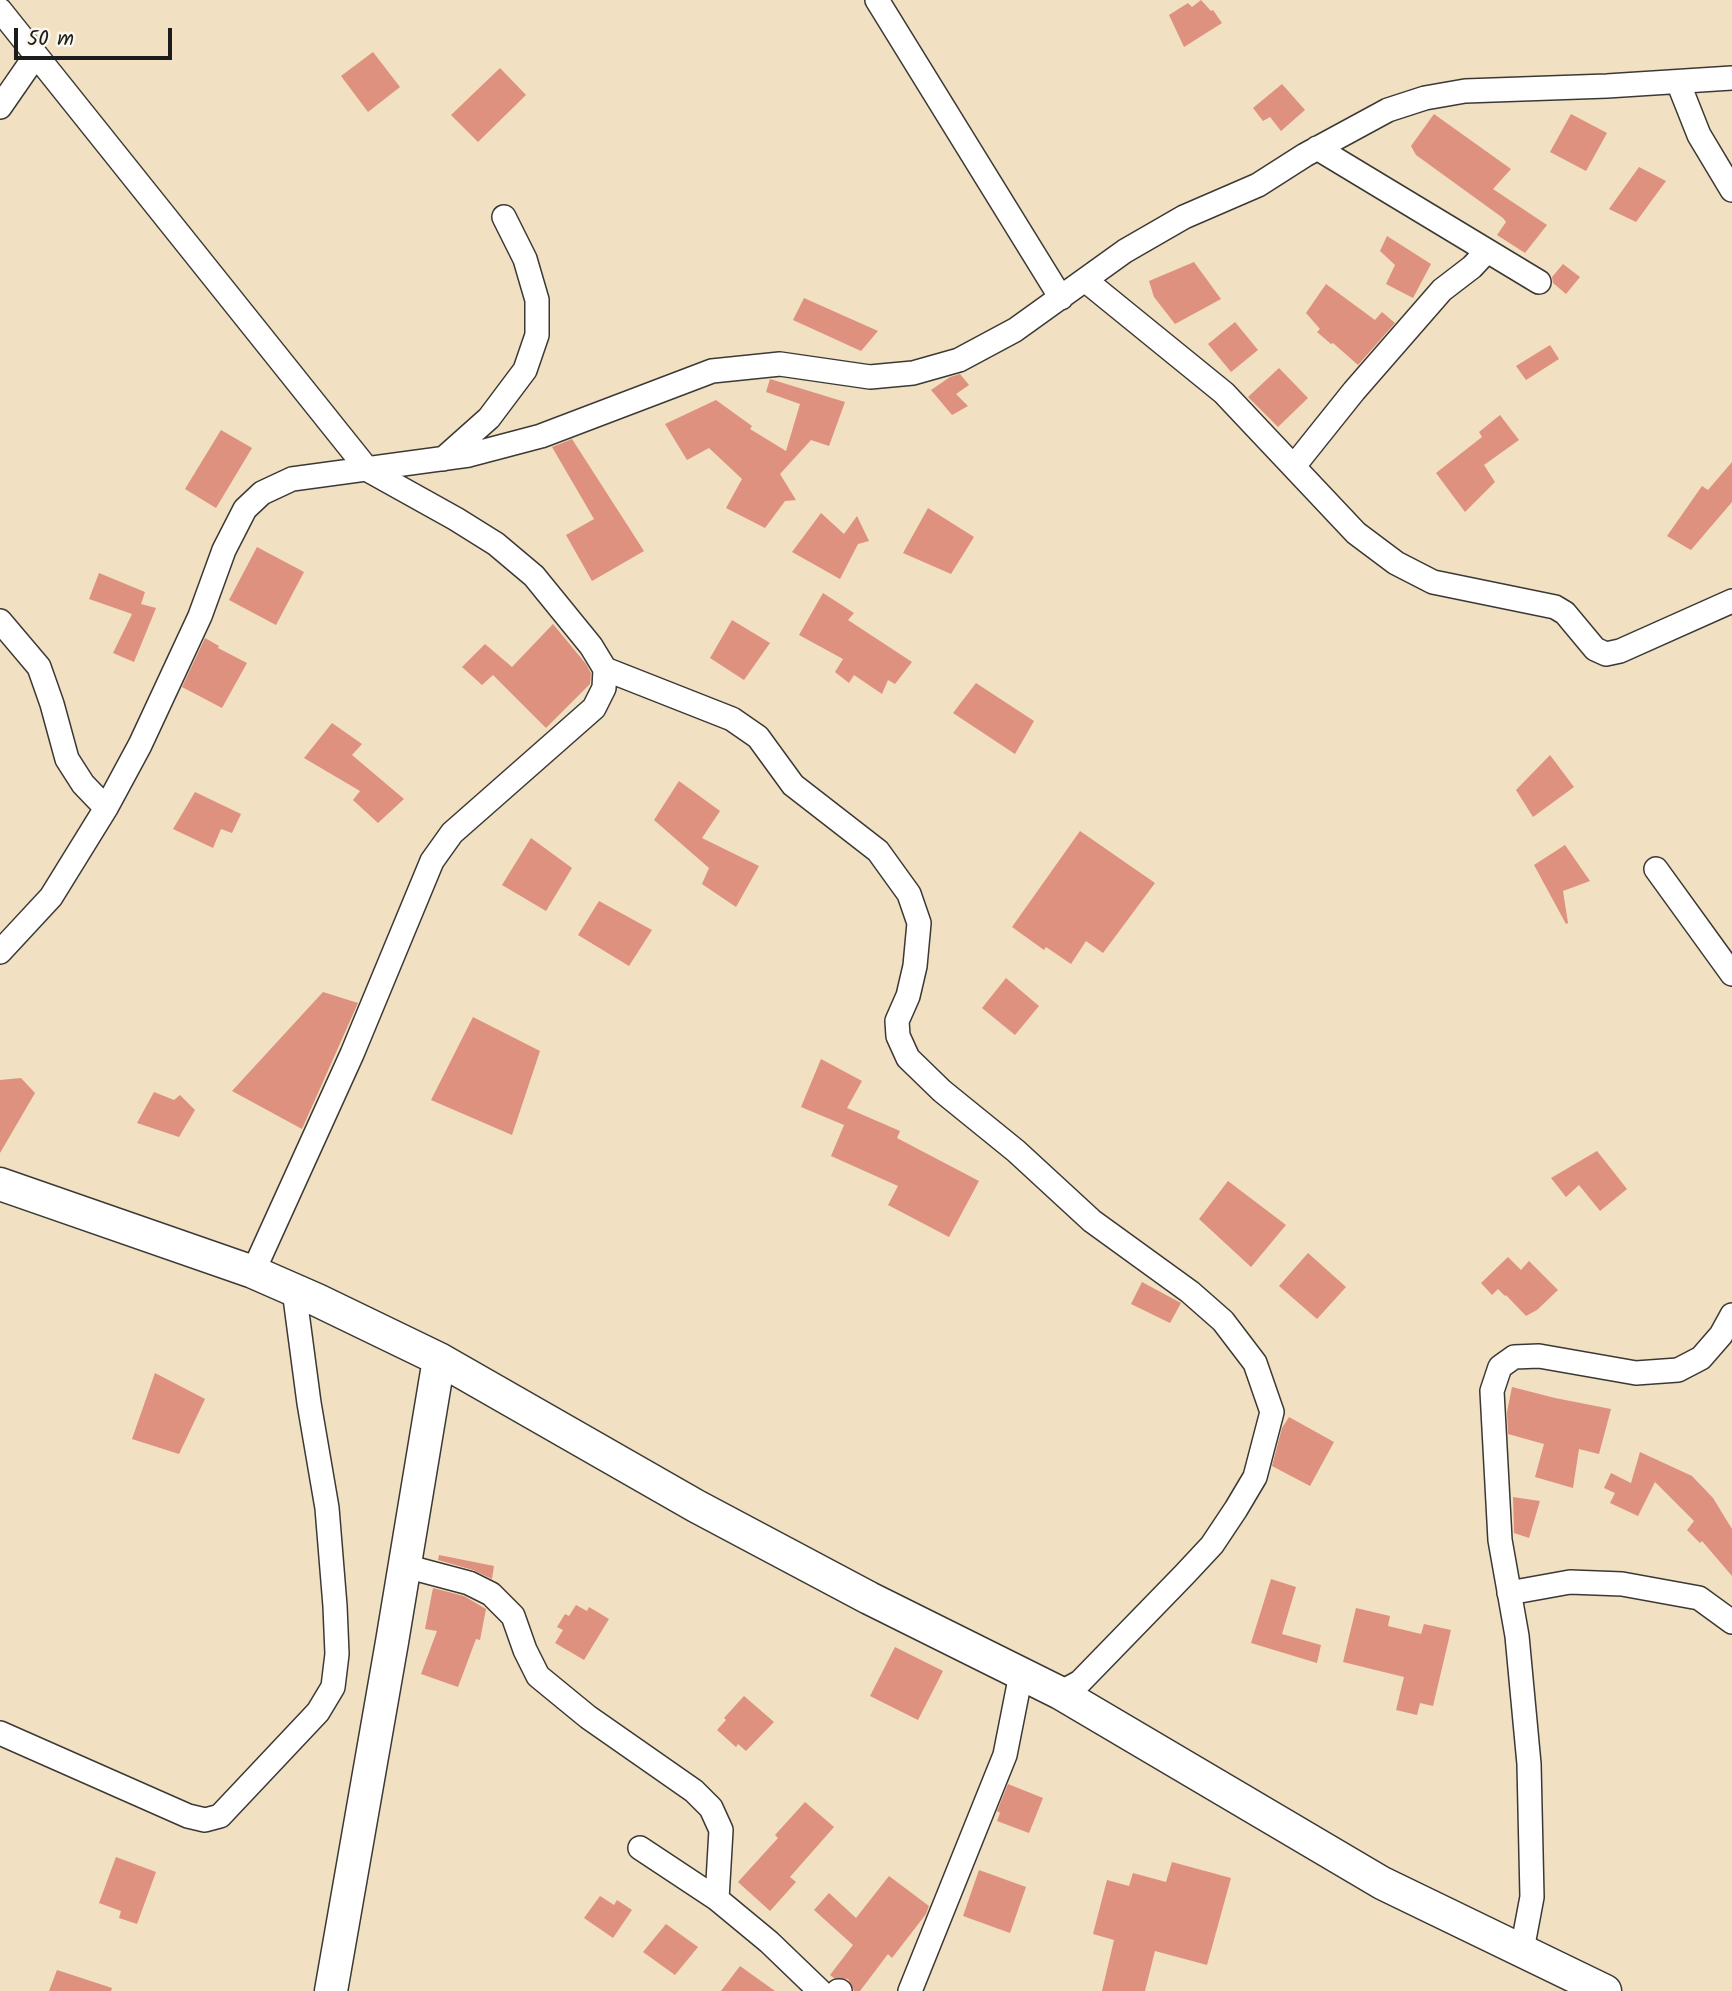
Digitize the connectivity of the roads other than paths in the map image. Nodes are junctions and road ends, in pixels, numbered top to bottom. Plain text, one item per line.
1 (877, 0) edge
2 (0, 10) edge
3 (36, 55) junction
4 (1732, 78) edge
5 (1678, 82) junction
6 (0, 107) edge
7 (1317, 148) junction
8 (1732, 190) edge
9 (504, 217) dead end
10 (1487, 251) junction
11 (1085, 280) junction
12 (1539, 282) dead end
13 (1061, 298) junction
14 (443, 459) junction
15 (1294, 466) junction
16 (368, 470) junction
17 (1732, 601) edge
18 (0, 621) edge
19 (605, 669) junction
20 (106, 808) junction
21 (1656, 869) dead end
22 (0, 952) edge
23 (1732, 974) edge
24 (0, 1184) edge
25 (253, 1272) junction
26 (295, 1290) junction
27 (1732, 1315) edge
28 (439, 1359) junction
29 (405, 1566) junction
30 (1509, 1593) junction
31 (1732, 1622) edge
32 (1021, 1674) junction
33 (1060, 1693) junction
34 (0, 1733) edge
35 (640, 1848) dead end
36 (717, 1899) junction
37 (1522, 1950) junction
38 (331, 1991) edge
39 (820, 1991) edge
40 (910, 1991) edge
41 (1605, 1991) edge

1 - 13 street
2 - 3 street
3 - 6 street
3 - 16 street
4 - 5 street
5 - 7 street
5 - 8 street
7 - 10 street
7 - 11 street
9 - 14 street
10 - 12 street
10 - 15 street
11 - 13 street
11 - 15 street
13 - 14 street
14 - 16 street
15 - 17 street
16 - 19 street
16 - 20 street
18 - 20 street
19 - 25 street
19 - 33 street
20 - 22 street
21 - 23 street
24 - 25 street
25 - 26 street
26 - 28 street
26 - 34 street
27 - 30 street
28 - 29 street
28 - 32 street
29 - 36 street
29 - 38 street
30 - 31 street
30 - 37 street
32 - 33 street
32 - 40 street
33 - 37 street
35 - 36 street
36 - 39 street
37 - 41 street

